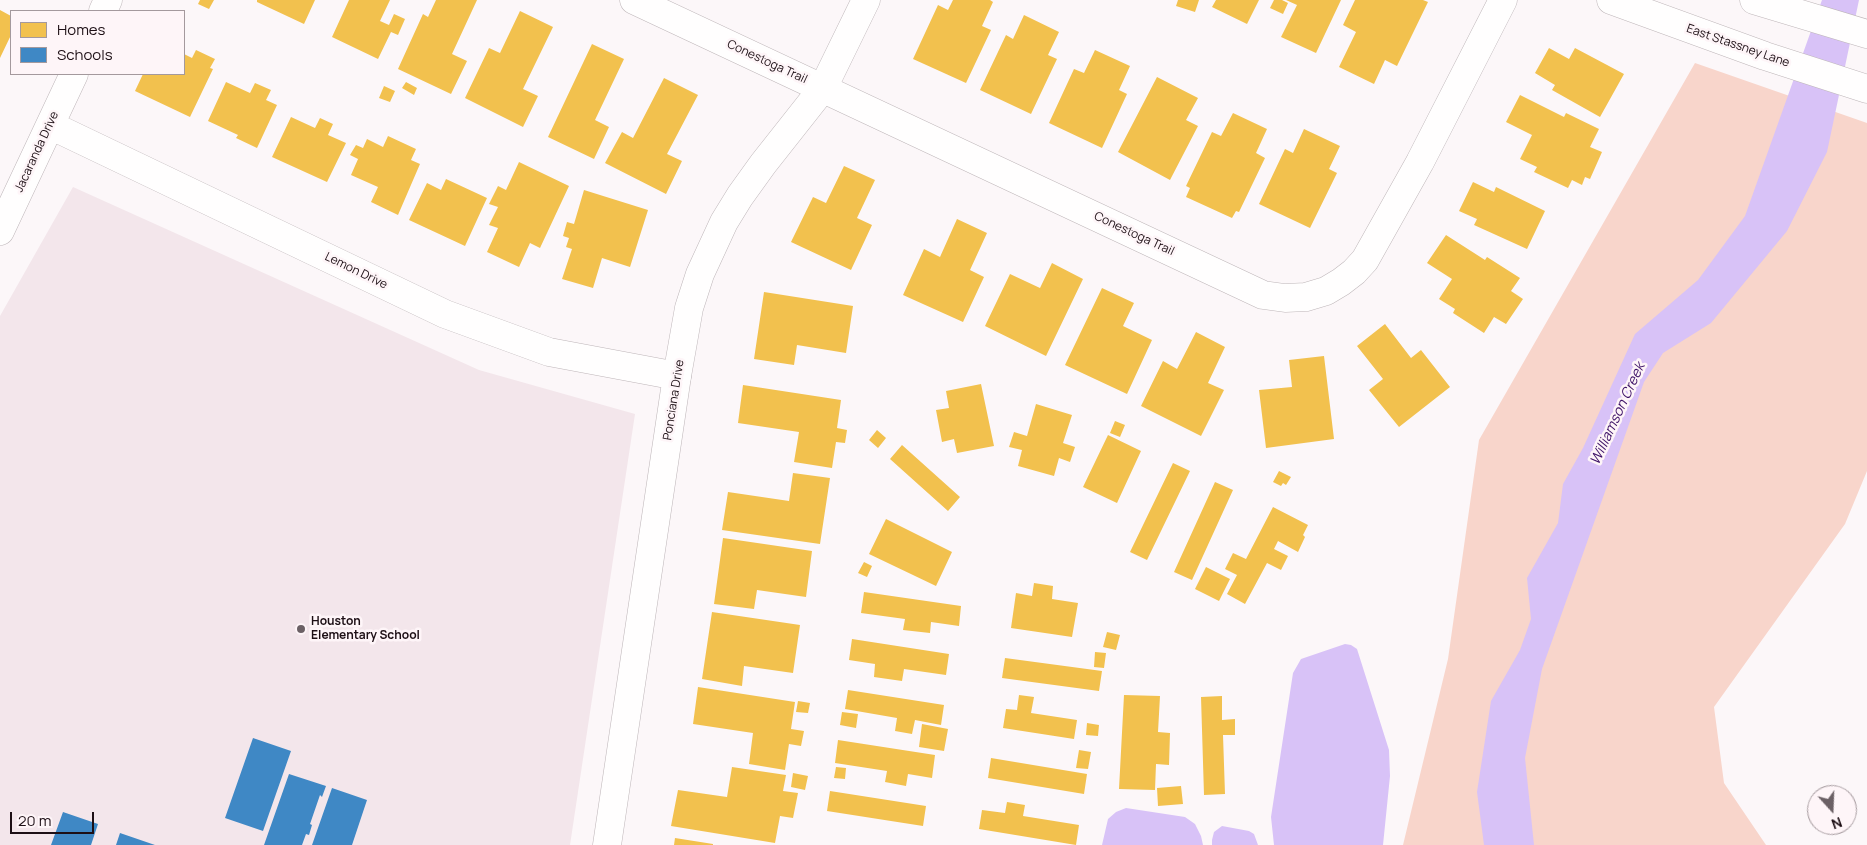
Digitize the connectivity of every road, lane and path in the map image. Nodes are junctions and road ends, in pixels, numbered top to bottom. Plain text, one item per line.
1 (634, 0) edge
2 (866, 0) edge
3 (1503, 0) edge
4 (1610, 0) edge
5 (1760, 2) edge
6 (1867, 34) edge
7 (74, 75) edge
8 (823, 88) junction
9 (1867, 89) edge
10 (50, 125) junction
11 (0, 230) edge
12 (677, 376) junction
13 (607, 845) edge

1 - 8 street, Conestoga Trail
2 - 8 street, Ponciana Drive
3 - 8 street, Conestoga Trail
4 - 9 street, East Stassney Lane
5 - 6 street
7 - 10 street, Jacaranda Drive
8 - 12 street, Ponciana Drive
10 - 11 street, Jacaranda Drive
10 - 12 street, Lemon Drive
12 - 13 street, Ponciana Drive

